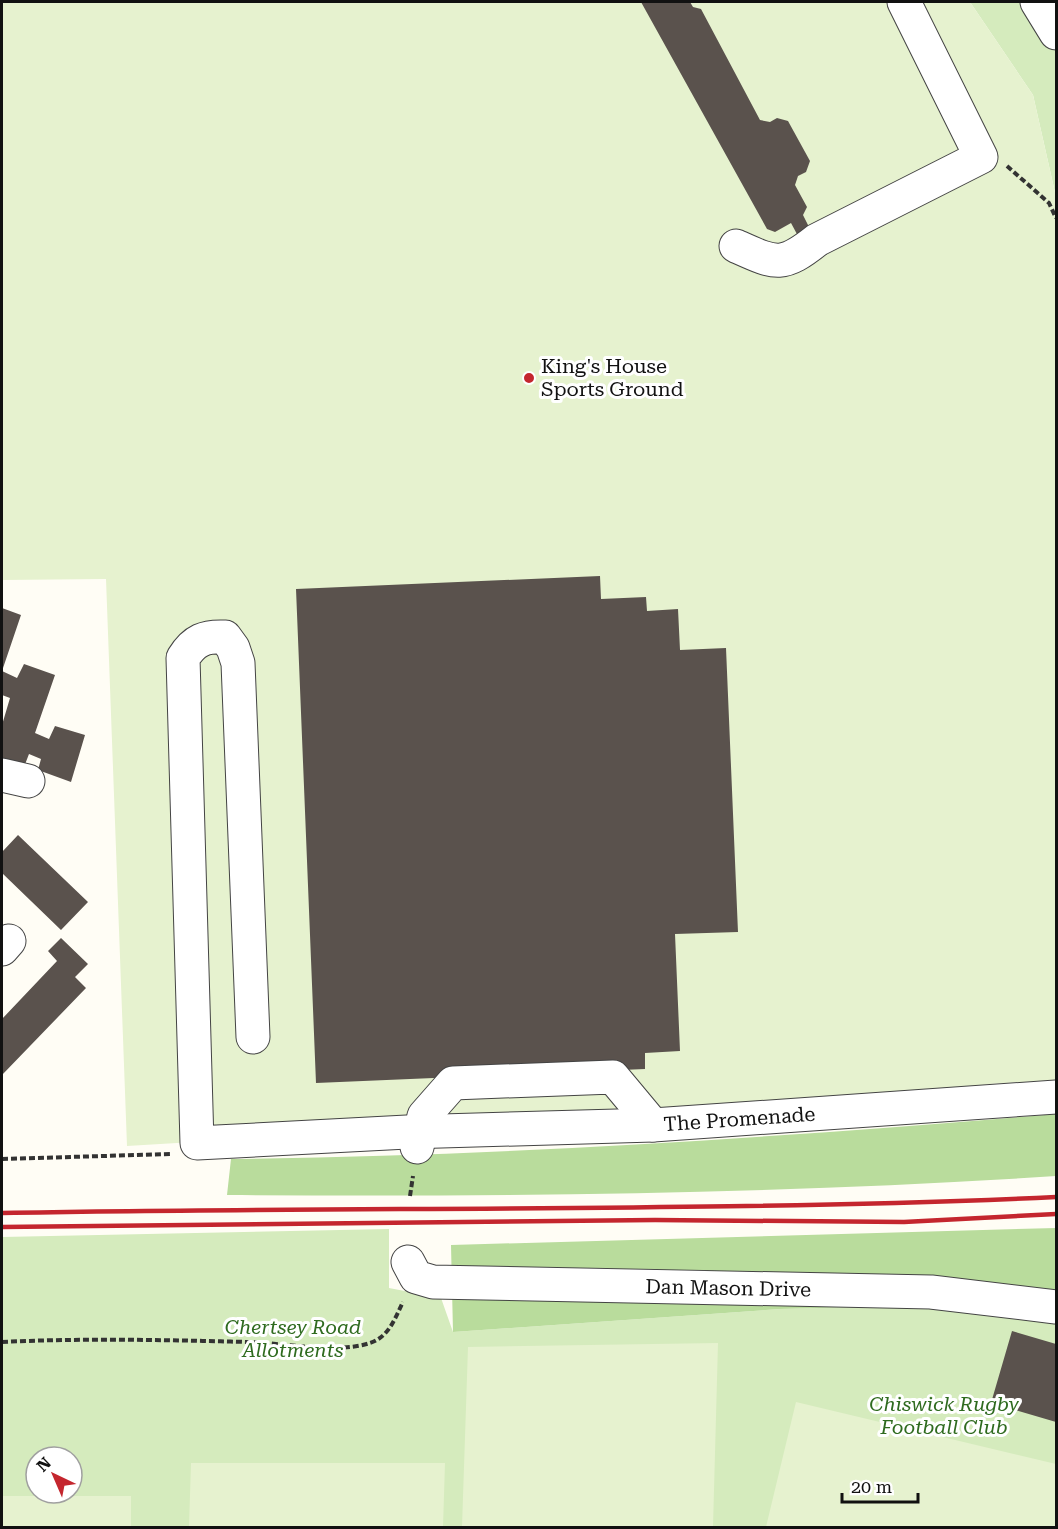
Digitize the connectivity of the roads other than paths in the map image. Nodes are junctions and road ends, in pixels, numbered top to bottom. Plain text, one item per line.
1 (904, 2) edge
2 (1037, 2) edge
3 (1056, 33) edge
4 (736, 246) dead end
5 (252, 1037) dead end
6 (1056, 1097) edge
7 (653, 1125) junction
8 (419, 1139) junction
9 (412, 1269) road end
10 (1056, 1306) edge

1 - 4 street
2 - 3 street
5 - 8 street, The Promenade
6 - 7 street, The Promenade
7 - 8 street, The Promenade
7 - 8 street
9 - 10 street, Dan Mason Drive

